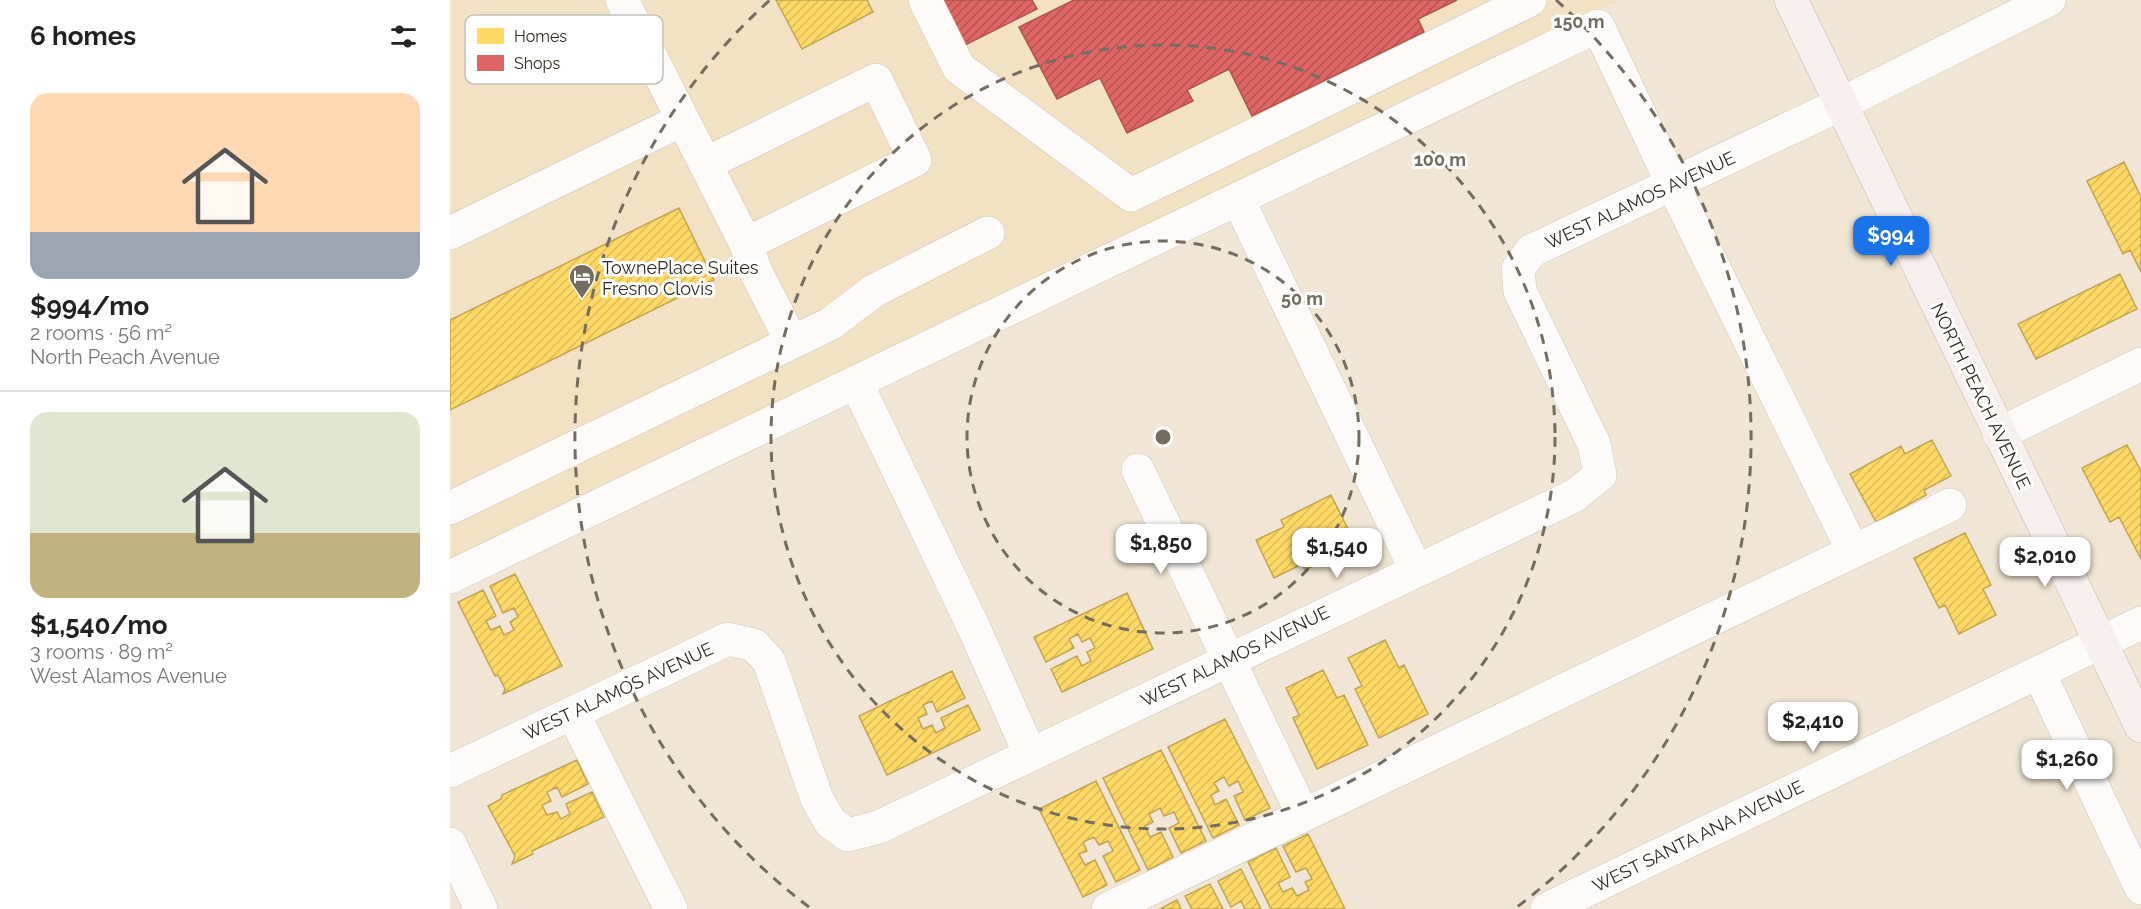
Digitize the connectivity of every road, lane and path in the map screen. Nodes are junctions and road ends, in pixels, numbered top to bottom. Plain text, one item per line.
1 (622, 0) edge
2 (925, 0) edge
3 (1530, 0) edge
4 (1791, 0) edge
5 (2049, 0) edge
6 (630, 15) edge
7 (663, 82) edge
8 (1840, 104) junction
9 (682, 120) junction
10 (705, 164) junction
11 (1672, 185) junction
12 (1238, 199) junction
13 (450, 233) edge
14 (988, 233) dead end
15 (746, 244) junction
16 (792, 342) junction
17 (2141, 364) edge
18 (856, 382) junction
19 (2000, 434) junction
20 (1138, 470) dead end
21 (1950, 505) dead end
22 (450, 508) edge
23 (1853, 551) junction
24 (1416, 570) junction
25 (450, 577) edge
26 (2141, 623) edge
27 (2100, 643) junction
28 (1229, 658) junction
29 (2039, 673) junction
30 (573, 713) junction
31 (2141, 726) edge
32 (1030, 754) junction
33 (450, 771) edge
34 (1303, 815) junction
35 (450, 844) edge
36 (2141, 888) edge
37 (481, 909) edge
38 (670, 909) edge
39 (1108, 909) edge
40 (1547, 909) edge

1 - 6 street
2 - 3 street
4 - 8 main road, NORTH PEACH AVENUE
5 - 8 street, WEST ALAMOS AVENUE
7 - 9 street
8 - 11 street, WEST ALAMOS AVENUE
8 - 19 main road, NORTH PEACH AVENUE
9 - 10 street
9 - 13 street
10 - 15 street
10 - 15 street
11 - 12 street
11 - 23 street
11 - 24 street, WEST ALAMOS AVENUE
12 - 18 street
12 - 24 street
14 - 16 street
15 - 16 street
16 - 22 street
17 - 19 street
18 - 25 street
18 - 32 street
19 - 27 main road, NORTH PEACH AVENUE
20 - 28 street
21 - 23 street
23 - 34 street
24 - 28 street, WEST ALAMOS AVENUE
26 - 27 street, WEST SANTA ANA AVENUE
27 - 29 street, WEST SANTA ANA AVENUE
27 - 31 main road, NORTH PEACH AVENUE
28 - 32 street, WEST ALAMOS AVENUE
28 - 34 street
29 - 36 street
29 - 40 street, WEST SANTA ANA AVENUE
30 - 32 street, WEST ALAMOS AVENUE
30 - 33 street, WEST ALAMOS AVENUE
30 - 38 street
34 - 39 street
35 - 37 street

